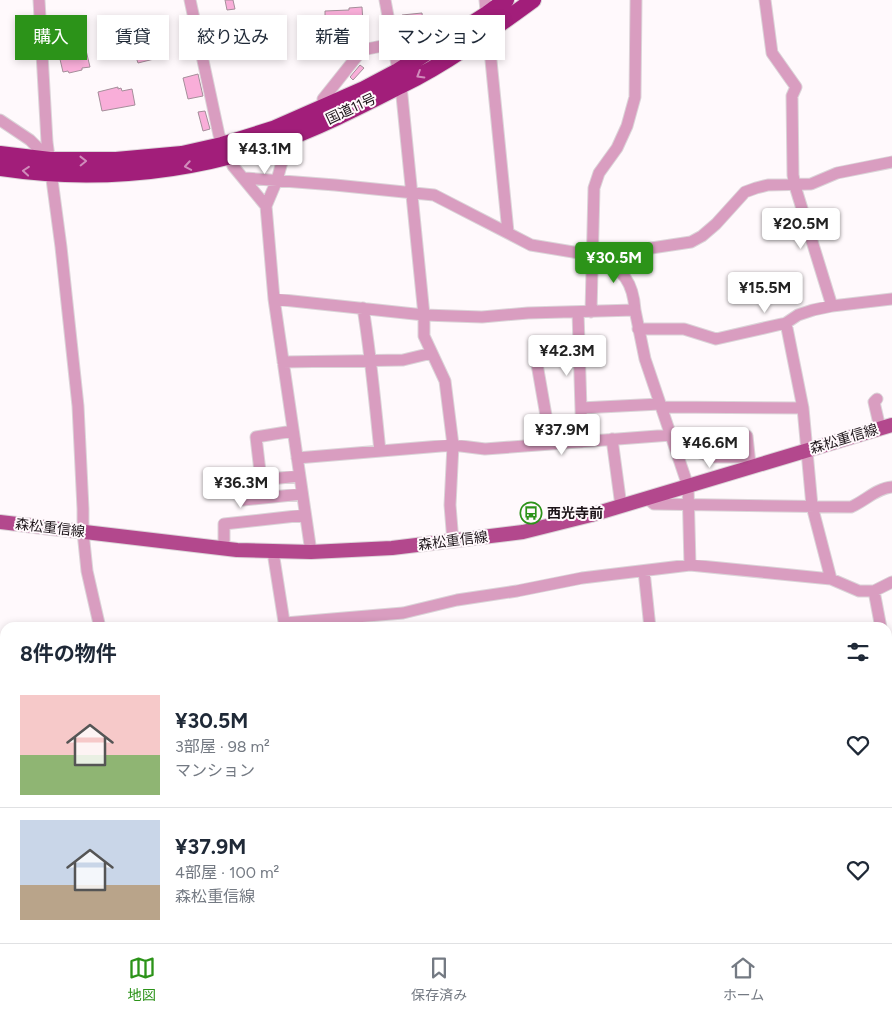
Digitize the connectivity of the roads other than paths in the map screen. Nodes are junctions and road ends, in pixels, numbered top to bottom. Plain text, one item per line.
1 (39, 0) edge
2 (190, 0) edge
3 (385, 0) edge
4 (506, 0) edge
5 (533, 0) edge
6 (636, 0) edge
7 (765, 0) edge
8 (486, 7) edge
9 (387, 15) edge
10 (505, 20) edge
11 (379, 47) edge
12 (396, 60) edge
13 (435, 60) edge
14 (492, 60) edge
15 (400, 79) junction
16 (326, 106) junction
17 (0, 120) edge
18 (225, 151) junction
19 (285, 151) dead end
20 (0, 154) edge
21 (892, 162) edge
22 (50, 166) junction
23 (0, 168) edge
24 (245, 178) junction
25 (277, 180) junction
26 (795, 186) junction
27 (412, 193) junction
28 (266, 206) junction
29 (508, 232) junction
30 (595, 256) junction
31 (274, 299) junction
32 (892, 300) edge
33 (832, 306) junction
34 (363, 308) junction
35 (635, 310) junction
36 (578, 312) junction
37 (591, 312) junction
38 (424, 315) junction
39 (786, 323) junction
40 (638, 328) junction
41 (432, 353) junction
42 (372, 361) junction
43 (283, 362) junction
44 (537, 364) dead end
45 (877, 399) dead end
46 (661, 405) junction
47 (581, 408) junction
48 (802, 408) junction
49 (886, 426) edge
50 (293, 431) junction
51 (671, 435) junction
52 (746, 436) dead end
53 (612, 440) junction
54 (582, 442) junction
55 (551, 444) junction
56 (453, 445) junction
57 (674, 446) junction
58 (380, 451) junction
59 (806, 451) junction
60 (297, 458) junction
61 (750, 462) junction
62 (299, 476) junction
63 (688, 486) junction
64 (892, 487) edge
65 (302, 494) junction
66 (647, 498) junction
67 (243, 500) dead end
68 (688, 504) junction
69 (621, 506) junction
70 (812, 506) junction
71 (305, 515) junction
72 (0, 522) edge
73 (83, 532) junction
74 (453, 542) junction
75 (224, 549) junction
76 (273, 552) junction
77 (311, 552) junction
78 (690, 565) junction
79 (644, 571) junction
80 (831, 579) junction
81 (892, 582) edge
82 (874, 591) junction
83 (99, 622) edge
84 (284, 622) edge
85 (321, 622) edge
86 (649, 622) edge
87 (880, 622) edge

1 - 22 street
2 - 18 street
3 - 9 street
4 - 8 highway, 国道11号
5 - 10 highway, 国道11号
6 - 30 street
7 - 26 street
8 - 15 highway, 国道11号
11 - 16 street
12 - 15 street
13 -> 15 highway, 国道11号
14 - 29 street
15 - 16 highway, 国道11号
15 - 18 highway, 国道11号
15 - 27 street
16 - 18 highway, 国道11号
17 - 22 street
18 - 22 highway, 国道11号
18 - 24 street
19 - 25 street
20 - 22 highway, 国道11号
21 - 26 street
22 -> 23 highway, 国道11号
22 - 73 street
24 - 25 street
24 - 28 street
25 - 27 street
25 - 28 street
26 - 30 street
26 - 33 street
27 - 29 street
27 - 38 street
28 - 31 street
29 - 30 street
30 - 35 street
30 - 37 street
31 - 34 street
31 - 43 street
32 - 33 street
33 - 39 street
34 - 38 street
34 - 42 street
35 - 37 street
35 - 40 street
36 - 37 street
36 - 38 street
36 - 47 street
38 - 41 street
39 - 40 street
39 - 48 street
40 - 46 street
41 - 42 street
41 - 56 street
42 - 43 street
42 - 58 street
43 - 50 street
44 - 55 street
45 - 49 street
46 - 47 street
46 - 48 street
46 - 51 street
47 - 54 street
48 - 59 street
49 - 59 main road, 森松重信線
50 - 60 street
50 - 62 street
51 - 53 street
51 - 57 street
52 - 61 street
53 - 54 street
53 - 69 street
54 - 55 street
55 - 56 street
56 - 58 street
56 - 74 street
57 - 61 street
57 - 63 street
58 - 60 street
59 - 61 main road, 森松重信線
59 - 70 street
60 - 62 street
61 - 63 main road, 森松重信線
62 - 65 street
63 - 66 main road, 森松重信線
63 - 68 street
64 - 70 street
65 - 67 street
65 - 71 street
66 - 68 street
66 - 69 main road, 森松重信線
68 - 70 street
68 - 78 street
69 - 74 main road, 森松重信線
70 - 80 street
71 - 75 street
71 - 77 street
72 - 73 main road, 森松重信線
73 - 75 main road, 森松重信線
73 - 83 street
74 - 77 main road, 森松重信線
75 - 76 main road, 森松重信線
76 - 77 main road, 森松重信線
76 - 84 street
78 - 79 street
78 - 80 street
79 - 85 street
79 - 86 street
80 - 82 street
81 - 82 street
82 - 87 street

